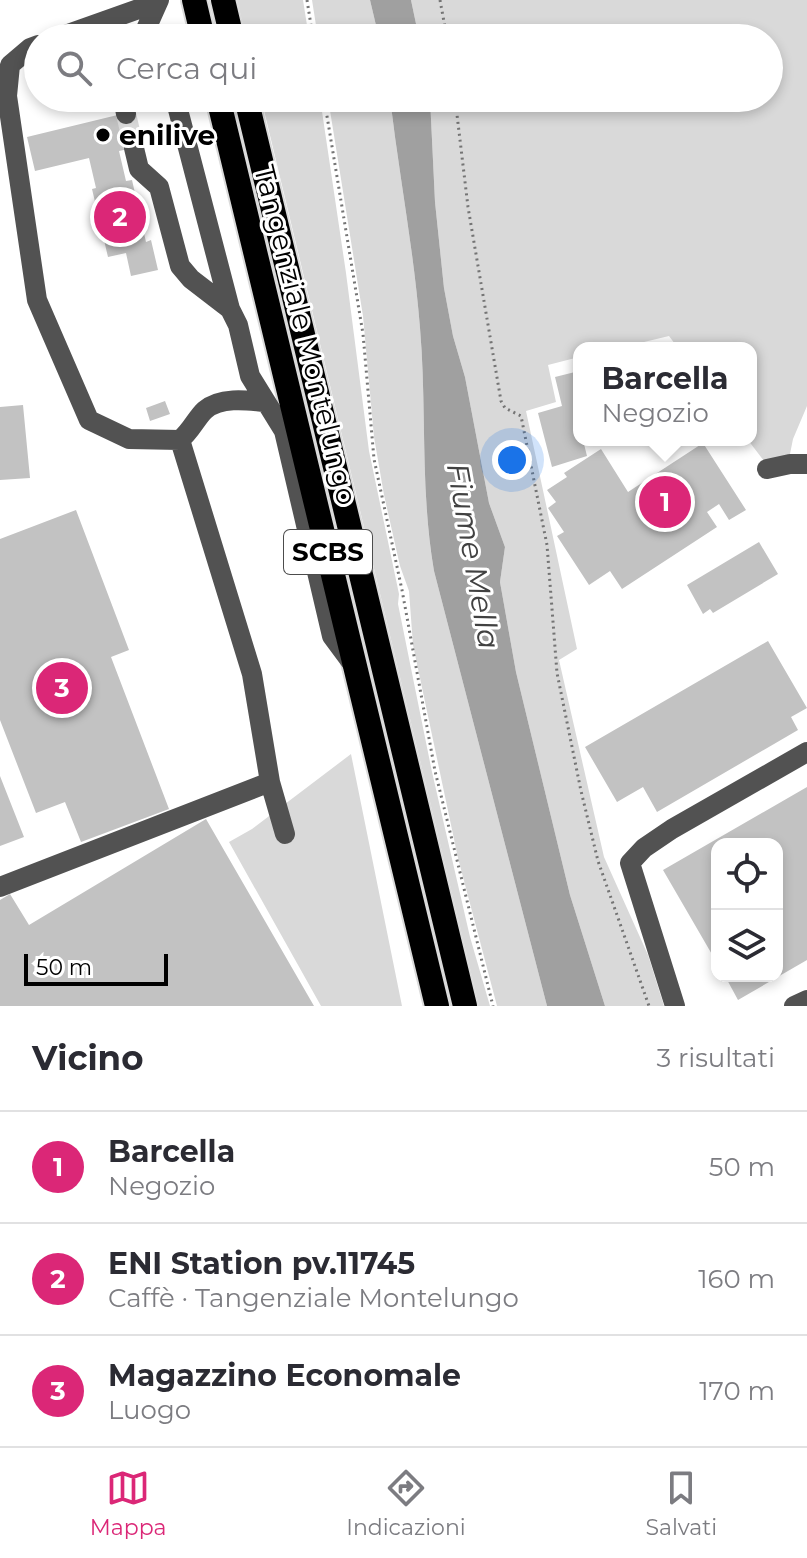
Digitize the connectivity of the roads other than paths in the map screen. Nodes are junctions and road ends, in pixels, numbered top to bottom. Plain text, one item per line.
1 (194, 0) edge
2 (223, 0) edge
3 (159, 1) edge
4 (96, 24) edge
5 (149, 24) edge
6 (200, 24) edge
7 (229, 24) edge
8 (24, 53) edge
9 (179, 112) edge
10 (221, 112) edge
11 (249, 112) edge
12 (134, 148) tunnel mouth
13 (230, 309) junction
14 (264, 402) junction
15 (180, 440) junction
16 (807, 464) edge
17 (767, 469) dead end
18 (356, 668) junction
19 (807, 752) edge
20 (270, 782) junction
21 (285, 834) dead end
22 (0, 887) edge
23 (807, 1000) edge
24 (437, 1006) edge
25 (465, 1006) edge
26 (675, 1006) edge
27 (794, 1006) edge

1 - 6 highway
2 - 7 highway
3 - 4 lane
3 - 5 lane
8 - 15 lane
9 - 13 lane
10 - 18 highway, Tangenziale Montelungo / SCBS
11 - 25 highway, Tangenziale Montelungo / SCBS
12 - 13 lane
13 - 14 lane
14 - 15 lane
14 - 18 lane
15 - 20 lane
16 - 17 lane
18 - 24 highway, Tangenziale Montelungo / SCBS
19 - 26 lane
20 - 21 lane
20 - 22 lane
23 - 27 lane

